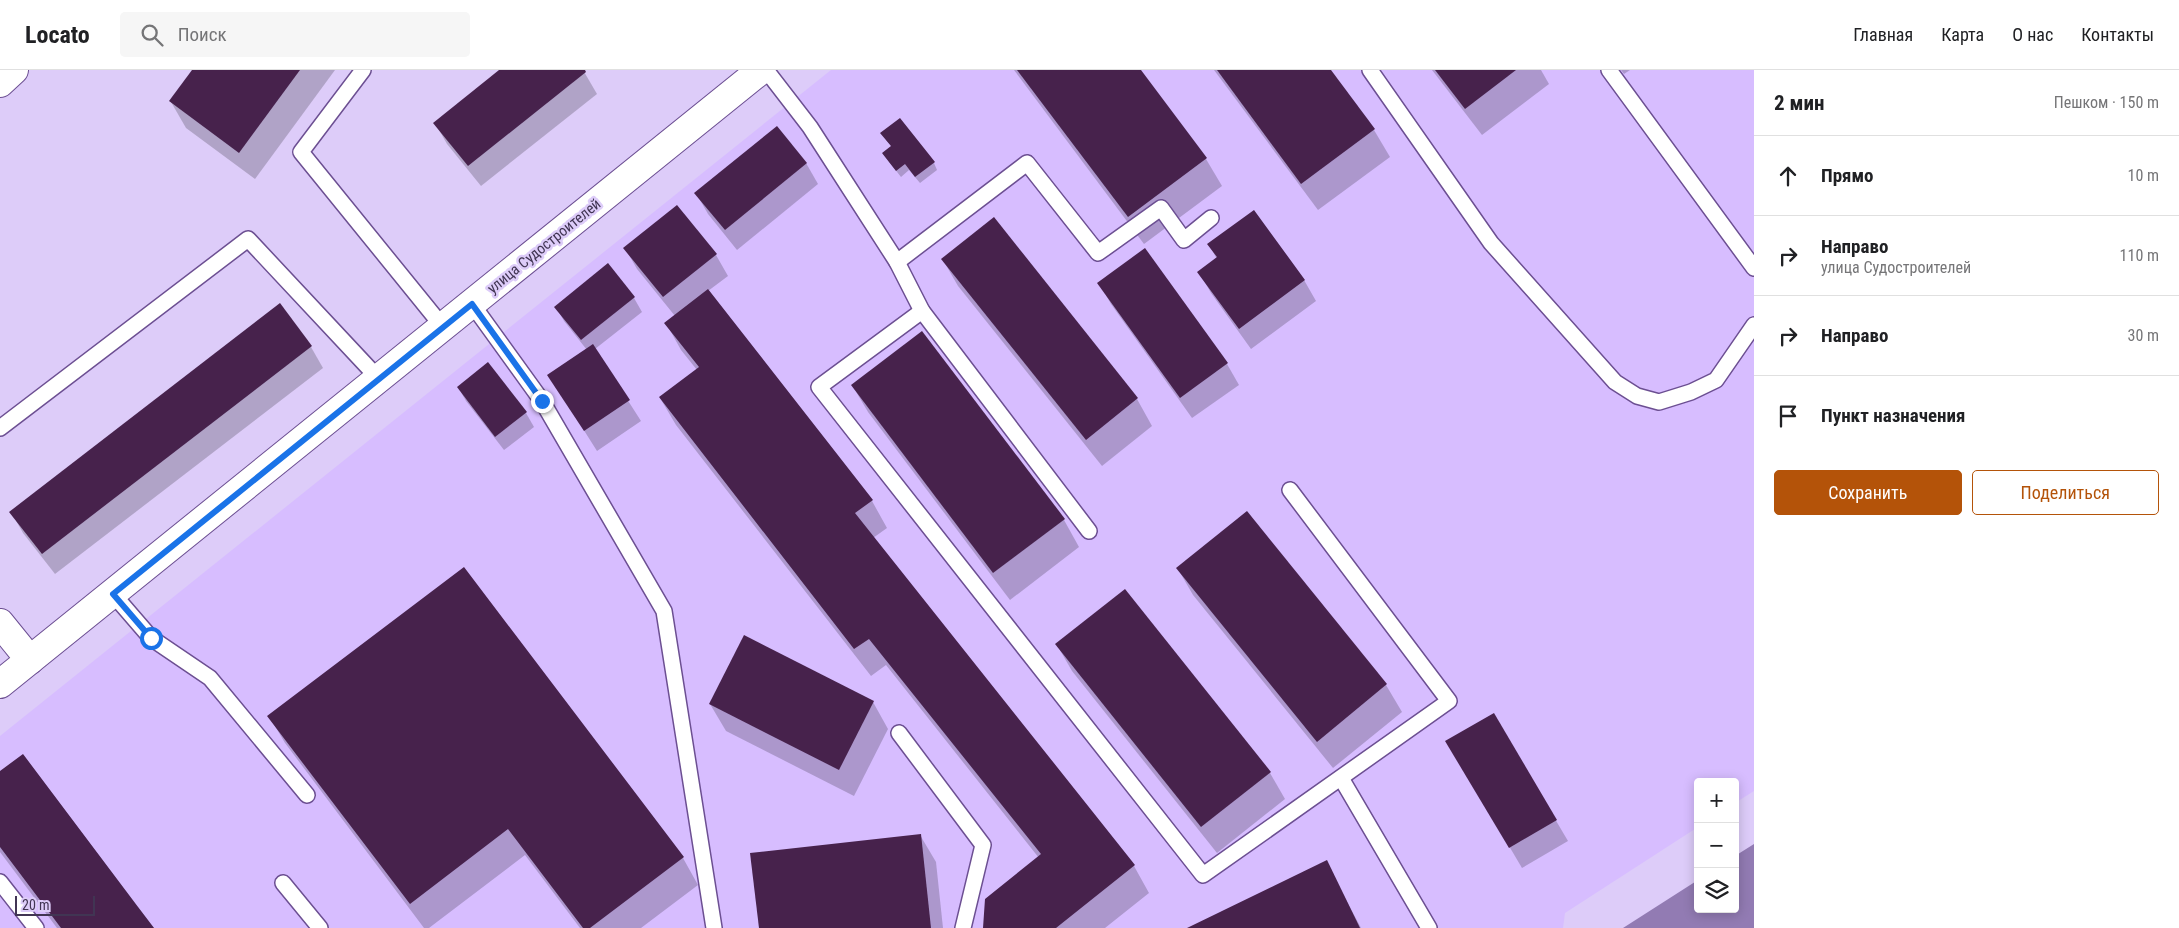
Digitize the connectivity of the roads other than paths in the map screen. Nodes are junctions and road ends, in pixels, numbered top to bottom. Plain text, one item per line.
1 (14, 70) edge
2 (363, 70) edge
3 (761, 70) edge
4 (766, 70) edge
5 (1370, 70) edge
6 (1609, 70) edge
7 (0, 83) edge
8 (1211, 218) dead end
9 (897, 262) junction
10 (1754, 268) edge
11 (472, 304) junction
12 (922, 311) junction
13 (1754, 325) edge
14 (443, 327) junction
15 (379, 379) junction
16 (0, 428) edge
17 (1290, 490) dead end
18 (1089, 531) dead end
19 (113, 594) junction
20 (0, 622) edge
21 (30, 660) junction
22 (0, 684) edge
23 (899, 733) dead end
24 (1340, 778) junction
25 (308, 795) dead end
26 (0, 882) edge
27 (283, 883) dead end
28 (36, 928) edge
29 (320, 928) edge
30 (714, 928) edge
31 (963, 928) edge
32 (1429, 928) edge

1 - 7 street
2 - 14 lane
3 - 11 street, улица Судостроителей
4 - 9 lane
5 - 13 lane
6 - 10 lane
8 - 9 lane
9 - 12 lane
11 - 14 street, улица Судостроителей
11 - 30 lane
12 - 18 lane
12 - 24 lane
14 - 15 street, улица Судостроителей
15 - 16 lane
15 - 19 street, улица Судостроителей
17 - 24 lane
19 - 21 street, улица Судостроителей
19 - 25 lane
20 - 21 street
21 - 22 street, улица Судостроителей
23 - 31 lane
24 - 32 lane
26 - 28 lane
27 - 29 lane

